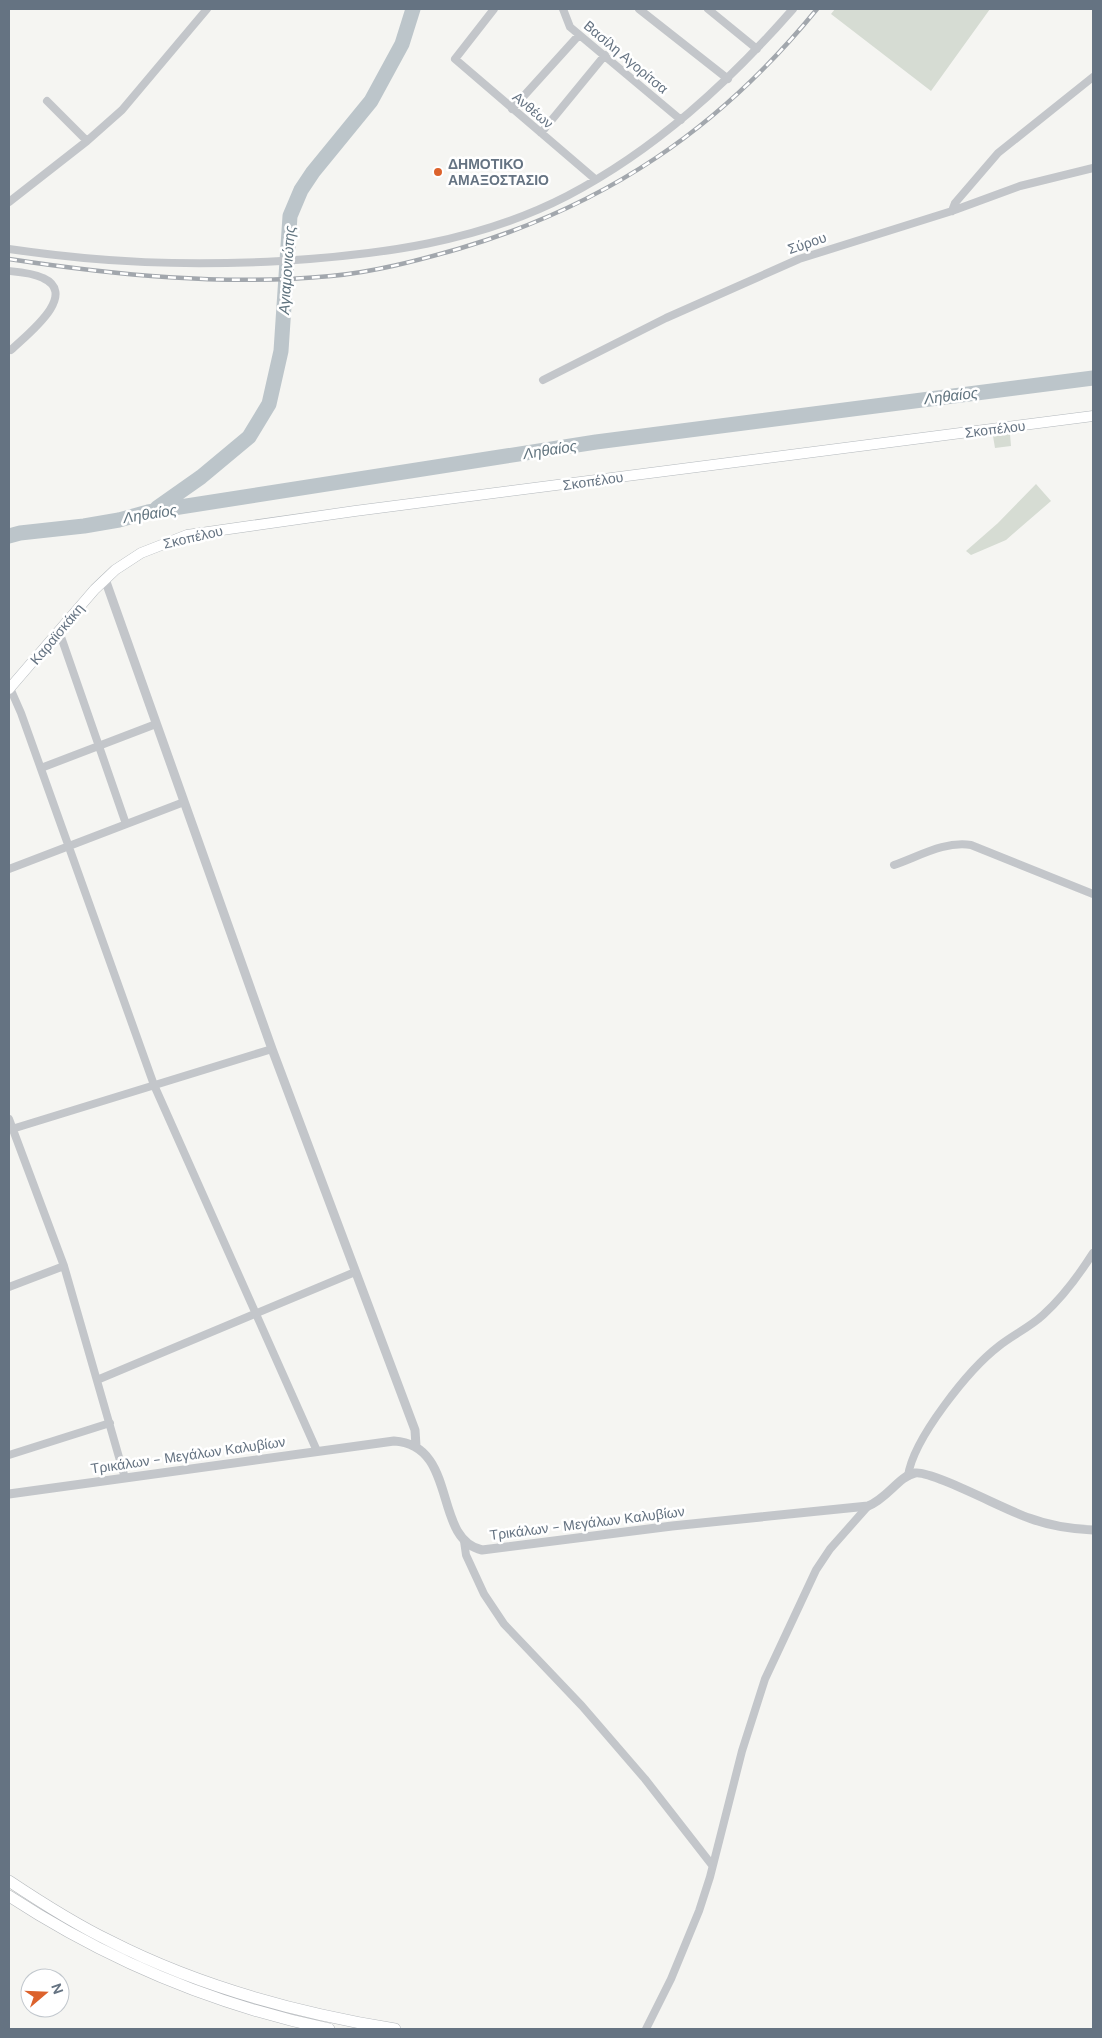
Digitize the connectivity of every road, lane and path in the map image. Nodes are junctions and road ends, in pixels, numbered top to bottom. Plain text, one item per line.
1 (207, 9) edge
2 (494, 9) edge
3 (563, 9) edge
4 (639, 9) edge
5 (708, 9) edge
6 (780, 9) edge
7 (790, 12) edge
8 (579, 35) junction
9 (758, 49) junction
10 (605, 55) junction
11 (1093, 77) edge
12 (728, 79) junction
13 (47, 101) dead end
14 (512, 109) junction
15 (681, 120) junction
16 (541, 134) junction
17 (87, 141) junction
18 (1093, 168) edge
19 (595, 179) junction
20 (9, 202) edge
21 (952, 211) junction
22 (9, 248) edge
23 (9, 271) edge
24 (12, 350) dead end
25 (543, 380) dead end
26 (1093, 416) edge
27 (105, 578) junction
28 (59, 631) junction
29 (9, 689) edge
30 (156, 724) junction
31 (100, 746) junction
32 (40, 768) junction
33 (184, 802) junction
34 (126, 824) junction
35 (68, 846) junction
36 (894, 865) dead end
37 (9, 868) edge
38 (1093, 894) edge
39 (272, 1049) junction
40 (154, 1085) junction
41 (10, 1124) edge
42 (1093, 1252) edge
43 (64, 1266) junction
44 (355, 1272) junction
45 (9, 1287) edge
46 (256, 1314) junction
47 (97, 1380) junction
48 (110, 1423) junction
49 (416, 1446) junction
50 (317, 1451) junction
51 (9, 1455) edge
52 (908, 1476) junction
53 (125, 1478) junction
54 (9, 1494) edge
55 (868, 1506) junction
56 (1093, 1530) edge
57 (464, 1541) junction
58 (712, 1865) junction
59 (9, 1881) edge
60 (9, 1896) edge
61 (329, 2029) edge
62 (395, 2029) edge
63 (646, 2029) edge

1 - 17 street
2 - 14 street, Ανθέων
3 - 8 street, Βασίλη Αγορίτσα
4 - 12 street
5 - 9 street
6 - 7 street
7 - 9 street
8 - 10 street, Βασίλη Αγορίτσα
8 - 14 street
9 - 12 street
10 - 15 street, Βασίλη Αγορίτσα
10 - 16 street
11 - 21 street
12 - 15 street
13 - 17 street
14 - 16 street, Ανθέων
15 - 19 street
16 - 19 street, Ανθέων
17 - 20 street
18 - 21 street, Σύρου
19 - 22 street
21 - 25 street, Σύρου
23 - 24 street
26 - 27 main road, Σκοπέλου
27 - 28 main road, Καραϊσκάκη
27 - 30 street
28 - 29 main road, Καραϊσκάκη
28 - 31 street
29 - 32 street
30 - 31 street
30 - 33 street
31 - 32 street
31 - 34 street
32 - 35 street
33 - 34 street
33 - 39 street
34 - 35 street
35 - 37 street
35 - 40 street
36 - 38 street
39 - 40 street
39 - 44 street
40 - 41 street
40 - 46 street
41 - 43 street
42 - 52 street
43 - 45 street
43 - 47 street
44 - 46 street
44 - 49 street
46 - 47 street
46 - 50 street
47 - 48 street
48 - 51 street
48 - 53 street
49 - 50 street, Τρικάλων - Μεγάλων Καλυβίων
49 - 57 street
50 - 53 street, Τρικάλων - Μεγάλων Καλυβίων
52 - 55 street, Τρικάλων - Μεγάλων Καλυβίων
52 - 56 street
53 - 54 street, Τρικάλων - Μεγάλων Καλυβίων
55 - 57 street, Τρικάλων - Μεγάλων Καλυβίων
55 - 58 street
57 - 58 street
58 - 63 street
59 - 62 main road
60 - 61 main road

